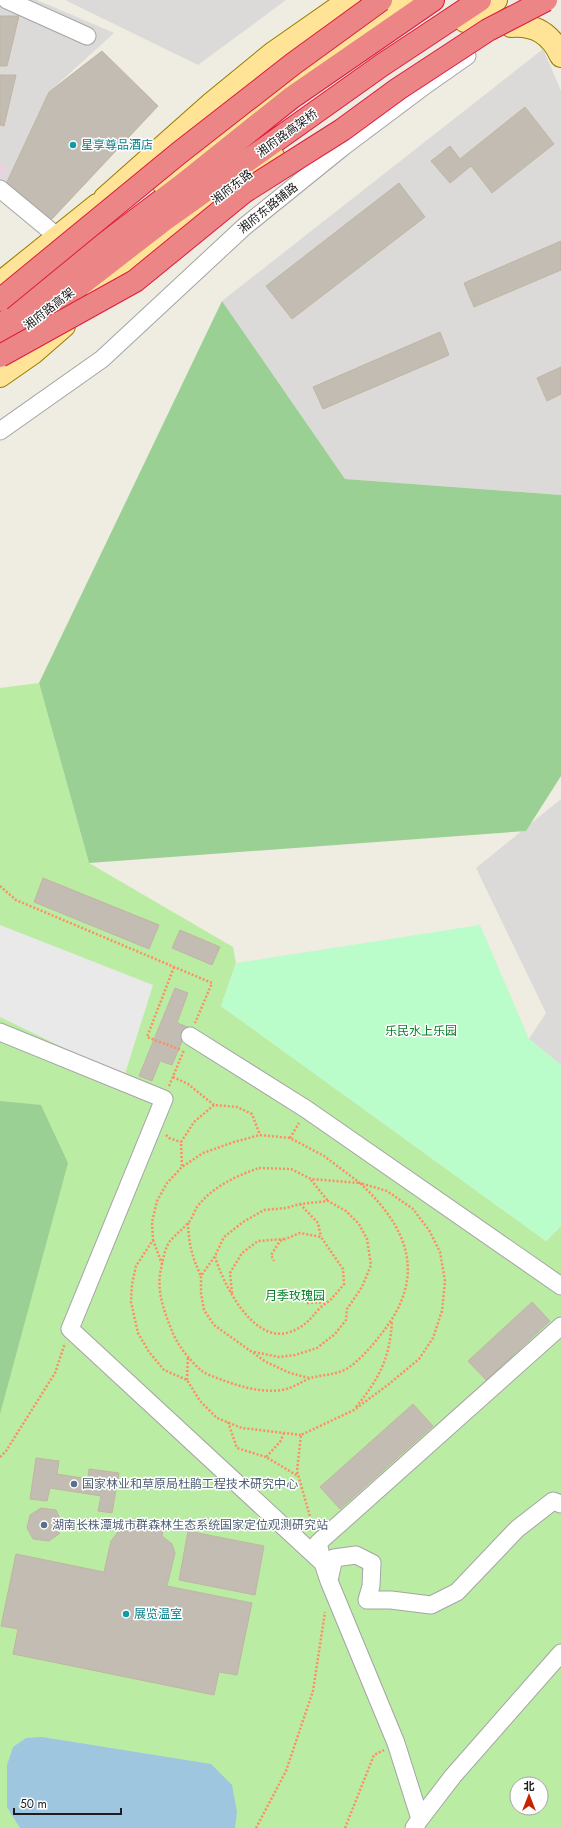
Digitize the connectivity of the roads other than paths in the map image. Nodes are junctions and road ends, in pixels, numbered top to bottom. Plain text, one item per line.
1 (7, 0) edge
2 (349, 0) edge
3 (381, 0) edge
4 (406, 0) edge
5 (434, 0) edge
6 (480, 0) edge
7 (496, 0) edge
8 (532, 0) edge
9 (547, 0) edge
10 (511, 26) junction
11 (488, 30) junction
12 (87, 36) dead end
13 (561, 56) edge
14 (0, 189) edge
15 (97, 205) junction
16 (58, 237) junction
17 (95, 262) junction
18 (0, 283) edge
19 (0, 300) edge
20 (0, 326) edge
21 (0, 347) edge
22 (0, 356) edge
23 (0, 376) edge
24 (0, 431) edge
25 (0, 1032) edge
26 (187, 1043) road end
27 (561, 1286) edge
28 (561, 1326) edge
29 (561, 1504) edge
30 (323, 1563) junction
31 (329, 1581) junction
32 (561, 1653) edge
33 (417, 1823) edge

1 - 12 street
2 - 15 main road
3 - 19 highway, bridge
4 - 15 main road
5 - 17 highway, 湘府路高架桥
6 - 17 highway, 湘府路高架桥
7 - 23 main road, 湘府东路
8 - 11 highway, bridge
9 - 10 street, 湘府东路辅路
9 - 11 highway, bridge
10 - 13 main road
10 - 24 street, 湘府东路辅路
11 - 22 highway, bridge
14 - 16 street
15 - 16 main road
16 - 18 main road
17 - 20 highway, 湘府路高架
17 - 21 highway, 湘府路高架
25 - 30 street
26 - 27 street
28 - 30 street
29 - 31 street
30 - 31 street
31 - 33 street
32 - 33 street

